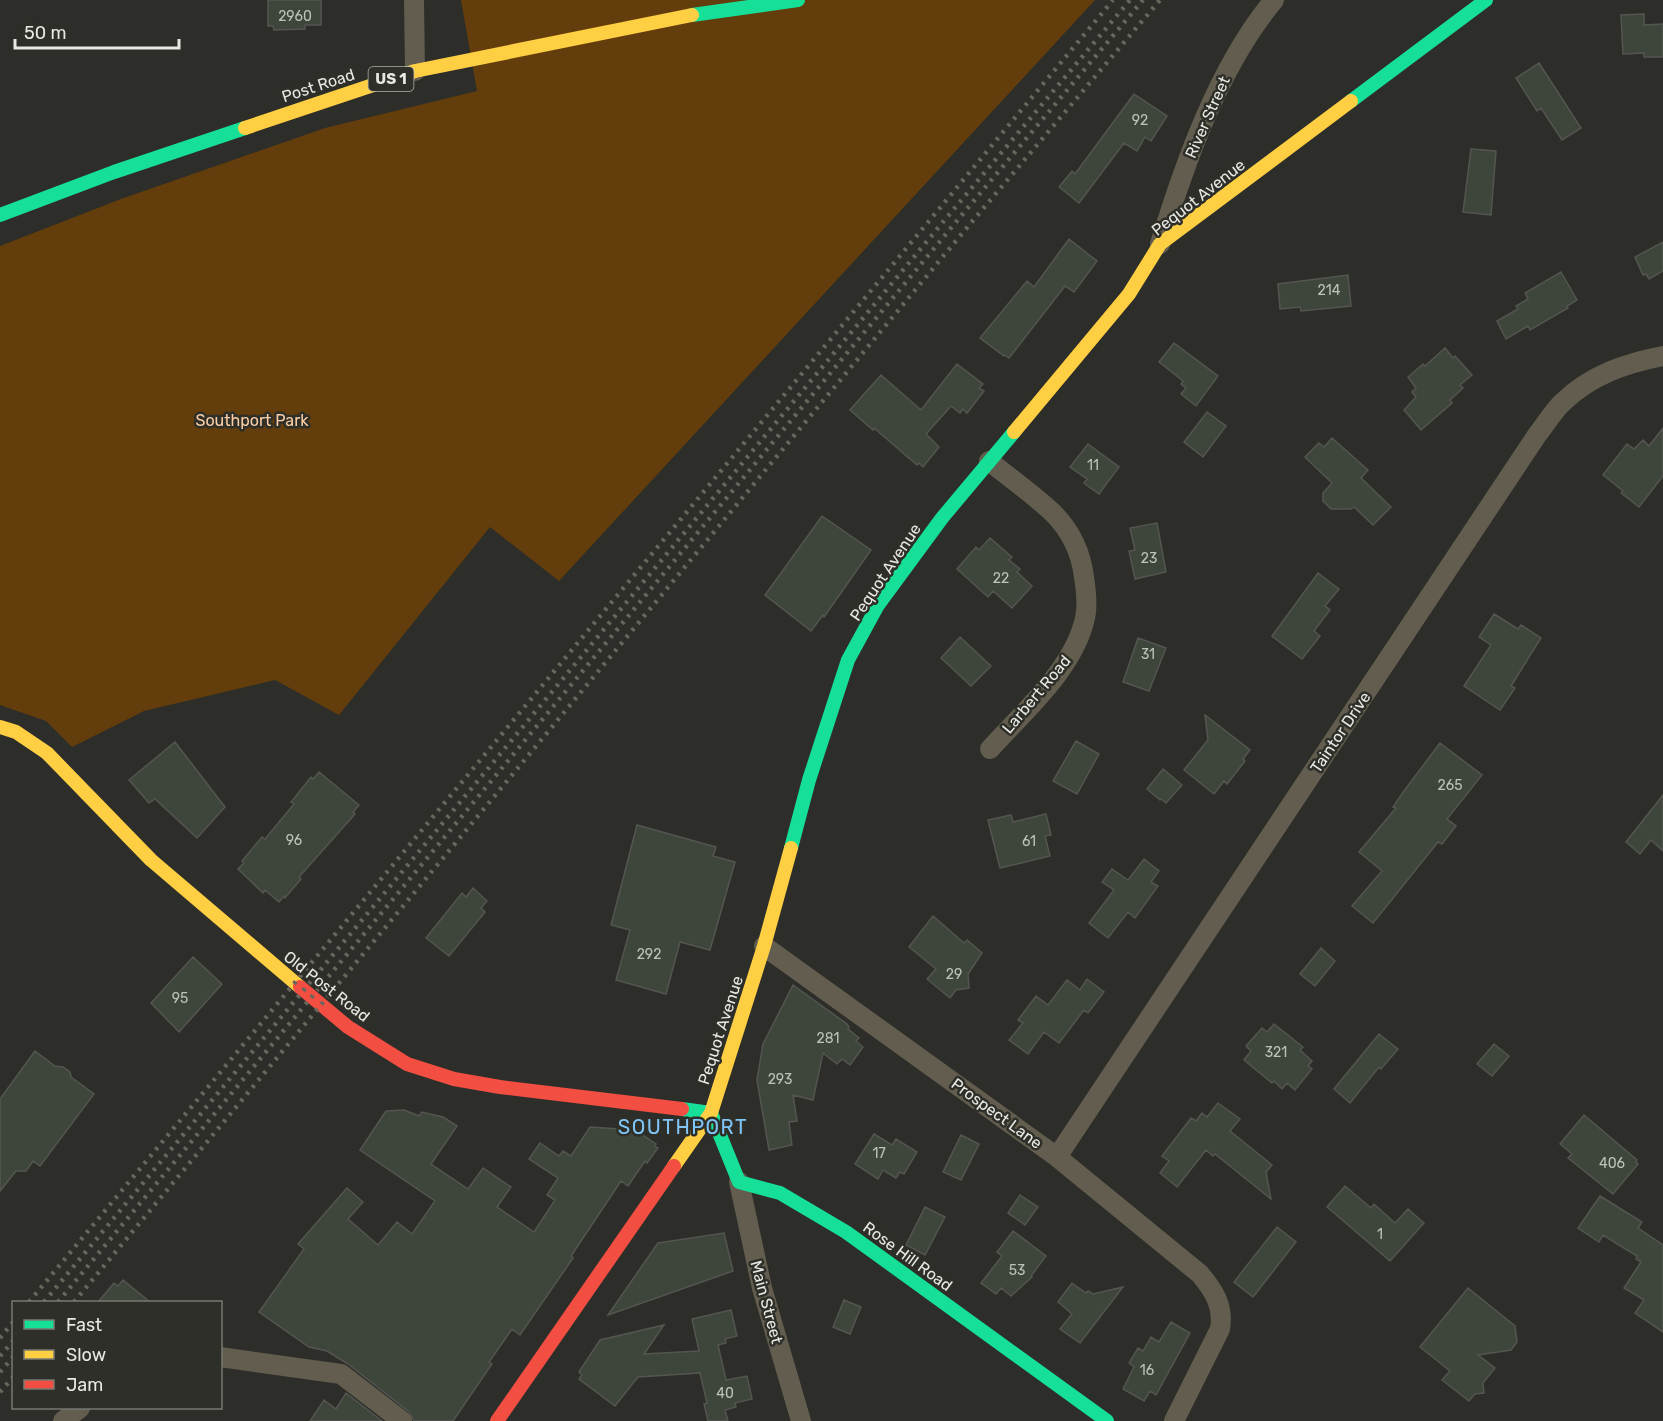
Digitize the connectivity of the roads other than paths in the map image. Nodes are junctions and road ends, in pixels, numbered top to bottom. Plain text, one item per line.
1 (414, 0) edge
2 (798, 0) edge
3 (1274, 0) edge
4 (1486, 0) edge
5 (416, 71) junction
6 (0, 215) edge
7 (1160, 244) junction
8 (1663, 356) edge
9 (989, 461) junction
10 (0, 727) edge
11 (990, 749) dead end
12 (764, 946) junction
13 (711, 1113) junction
14 (1057, 1157) junction
15 (739, 1182) junction
16 (222, 1357) edge
17 (78, 1409) edge
18 (63, 1421) edge
19 (402, 1421) edge
20 (497, 1421) edge
21 (801, 1421) edge
22 (1107, 1421) edge
23 (1174, 1421) edge

1 - 5 street
2 - 5 street, Post Road / US 1
3 - 7 street, River Street
4 - 7 street, Pequot Avenue
5 - 6 street, Post Road / US 1
7 - 9 street, Pequot Avenue
8 - 14 street, Taintor Drive
9 - 11 street, Larbert Road
9 - 12 street, Pequot Avenue
10 - 13 street, Old Post Road
12 - 13 street, Pequot Avenue
12 - 14 street, Prospect Lane
13 - 15 street
13 - 20 street, Pequot Avenue
14 - 23 street, Prospect Lane
15 - 21 street, Main Street
15 - 22 street, Rose Hill Road
16 - 19 street
17 - 18 street

